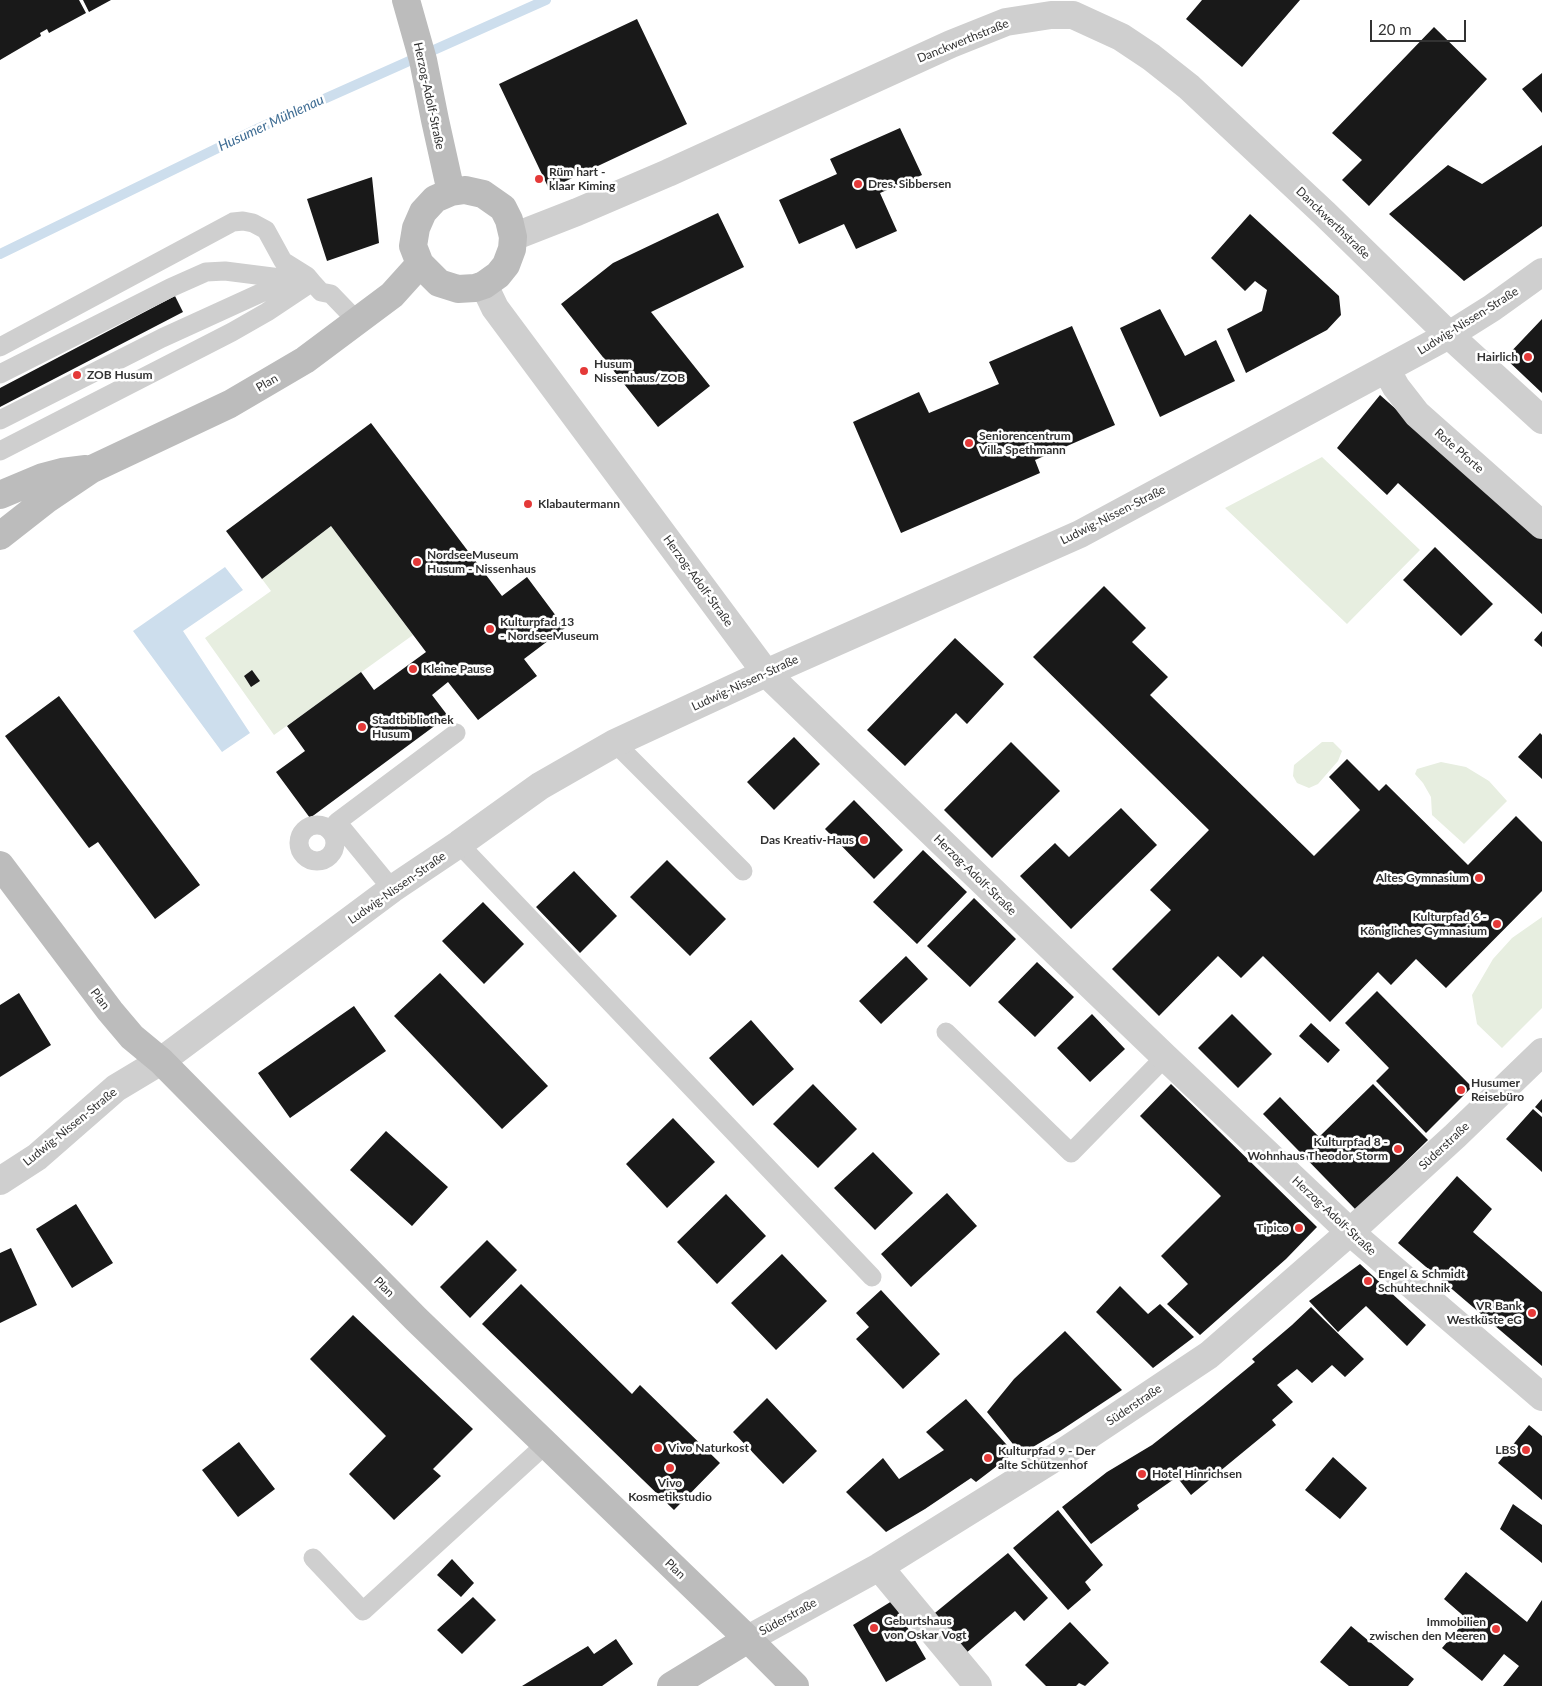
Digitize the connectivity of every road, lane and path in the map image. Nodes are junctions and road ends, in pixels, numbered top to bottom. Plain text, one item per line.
1 (406, 1) edge
2 (451, 192) junction
3 (513, 237) junction
4 (420, 264) junction
5 (1542, 272) edge
6 (309, 285) junction
7 (484, 285) junction
8 (356, 320) junction
9 (1450, 335) junction
10 (0, 346) edge
11 (1386, 370) junction
12 (0, 374) edge
13 (0, 420) edge
14 (1542, 420) edge
15 (0, 451) edge
16 (92, 469) junction
17 (0, 495) edge
18 (1542, 524) edge
19 (0, 536) edge
20 (766, 673) junction
21 (456, 733) dead end
22 (615, 743) junction
23 (459, 844) junction
24 (0, 865) edge
25 (743, 871) dead end
26 (392, 889) junction
27 (946, 1032) dead end
28 (1542, 1052) edge
29 (1165, 1056) junction
30 (161, 1061) junction
31 (0, 1181) edge
32 (1350, 1232) junction
33 (872, 1277) dead end
34 (1542, 1397) edge
35 (546, 1444) junction
36 (313, 1558) dead end
37 (879, 1567) junction
38 (748, 1639) junction
39 (671, 1686) edge
40 (795, 1686) edge
41 (978, 1686) edge

1 - 2 main road, Herzog-Adolf-Straße
2 - 3 main road
2 - 4 main road
3 - 7 main road
3 - 9 street, Danckwerthstraße
4 - 7 main road
4 - 8 main road, Plan
5 - 9 street, Ludwig-Nissen-Straße
6 - 8 lane
6 - 10 lane
6 - 12 lane
6 - 13 lane
6 - 15 lane
7 - 20 street, Herzog-Adolf-Straße
8 - 16 main road, Plan
9 - 11 street, Ludwig-Nissen-Straße
9 - 14 street
11 - 18 street, Rote Pforte
11 - 20 street, Ludwig-Nissen-Straße
16 - 17 main road, Plan
16 - 19 main road, Plan
20 - 22 street, Ludwig-Nissen-Straße
20 - 29 street, Herzog-Adolf-Straße
21 - 26 lane
22 - 23 street, Ludwig-Nissen-Straße
22 - 25 lane
23 - 26 street, Ludwig-Nissen-Straße
23 - 33 lane
24 - 30 main road, Plan
26 - 30 street, Ludwig-Nissen-Straße
27 - 29 lane
28 - 32 street, Süderstraße
29 - 32 street, Herzog-Adolf-Straße
30 - 31 street, Ludwig-Nissen-Straße
30 - 35 main road, Plan
32 - 34 street, Herzog-Adolf-Straße
32 - 37 street, Süderstraße
35 - 36 lane
35 - 38 main road, Plan
37 - 38 street, Süderstraße
37 - 41 street
38 - 39 main road, Süderstraße
38 - 40 main road, Plan

